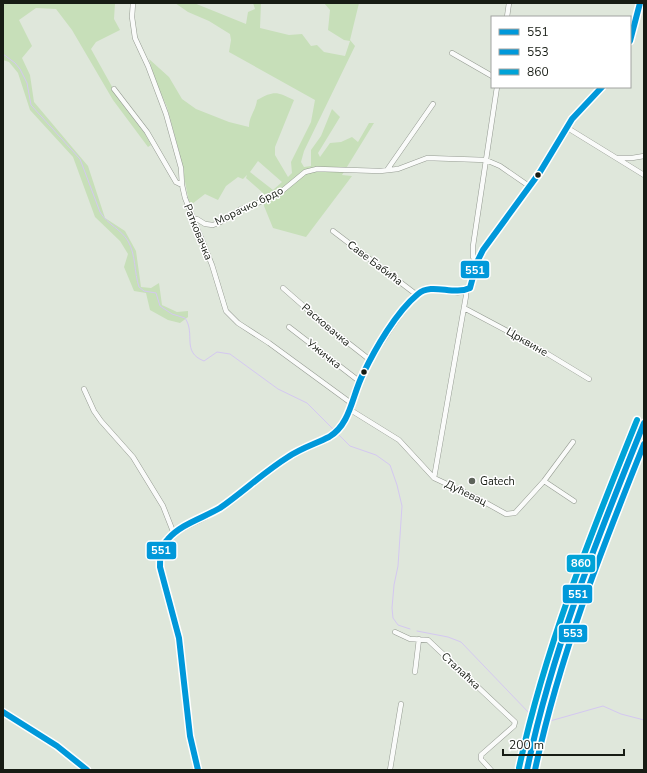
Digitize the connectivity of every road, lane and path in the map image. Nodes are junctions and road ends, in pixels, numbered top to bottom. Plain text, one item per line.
1 (133, 3) edge
2 (509, 3) edge
3 (640, 3) edge
4 (507, 16) edge
5 (631, 37) edge
6 (452, 53) dead end
7 (491, 75) edge
8 (496, 88) edge
9 (601, 88) edge
10 (114, 89) dead end
11 (433, 104) dead end
12 (566, 127) junction
13 (644, 156) edge
14 (616, 157) junction
15 (486, 160) junction
16 (387, 170) junction
17 (644, 175) edge
18 (182, 185) junction
19 (529, 186) junction
20 (194, 219) junction
21 (333, 231) dead end
22 (477, 262) junction
23 (283, 288) dead end
24 (466, 290) junction
25 (417, 295) junction
26 (464, 308) junction
27 (289, 327) dead end
28 (370, 360) junction
29 (589, 378) dead end
30 (359, 381) junction
31 (84, 389) dead end
32 (350, 406) junction
33 (644, 423) edge
34 (573, 442) dead end
35 (434, 478) junction
36 (544, 481) junction
37 (574, 501) dead end
38 (174, 534) junction
39 (395, 632) dead end
40 (419, 639) junction
41 (415, 672) dead end
42 (400, 704) dead end
43 (3, 712) edge
44 (87, 770) edge
45 (198, 770) edge
46 (390, 770) edge
47 (490, 770) edge
48 (527, 770) edge

1 - 18 street, Ратковачка
2 - 4 street
3 - 5 street
6 - 7 street
8 - 15 street
9 - 12 street
10 - 18 street
11 - 16 street
12 - 14 street
12 - 19 street
13 - 14 street
14 - 17 street
15 - 16 street, Морачко брдо
15 - 19 street, Морачко брдо
15 - 22 street
16 - 20 street, Морачко брдо
18 - 20 street, Ратковачка
19 - 22 street
20 - 32 street, Ратковачка
21 - 25 street, Саве Бабића
22 - 24 street
23 - 28 street, Расковачка
24 - 25 street
24 - 26 street
25 - 28 street
26 - 29 street, Црквине
26 - 35 street
27 - 30 street, Ужичка
28 - 30 street
30 - 32 street
31 - 38 street
32 - 35 street, Дућевац
32 - 38 street
33 - 48 main road
34 - 36 street, Дућевац
35 - 36 street, Дућевац
36 - 37 street
38 - 45 street
39 - 40 street, Сталаћка
40 - 41 street
40 - 47 street, Сталаћка
42 - 46 street
43 - 44 street

